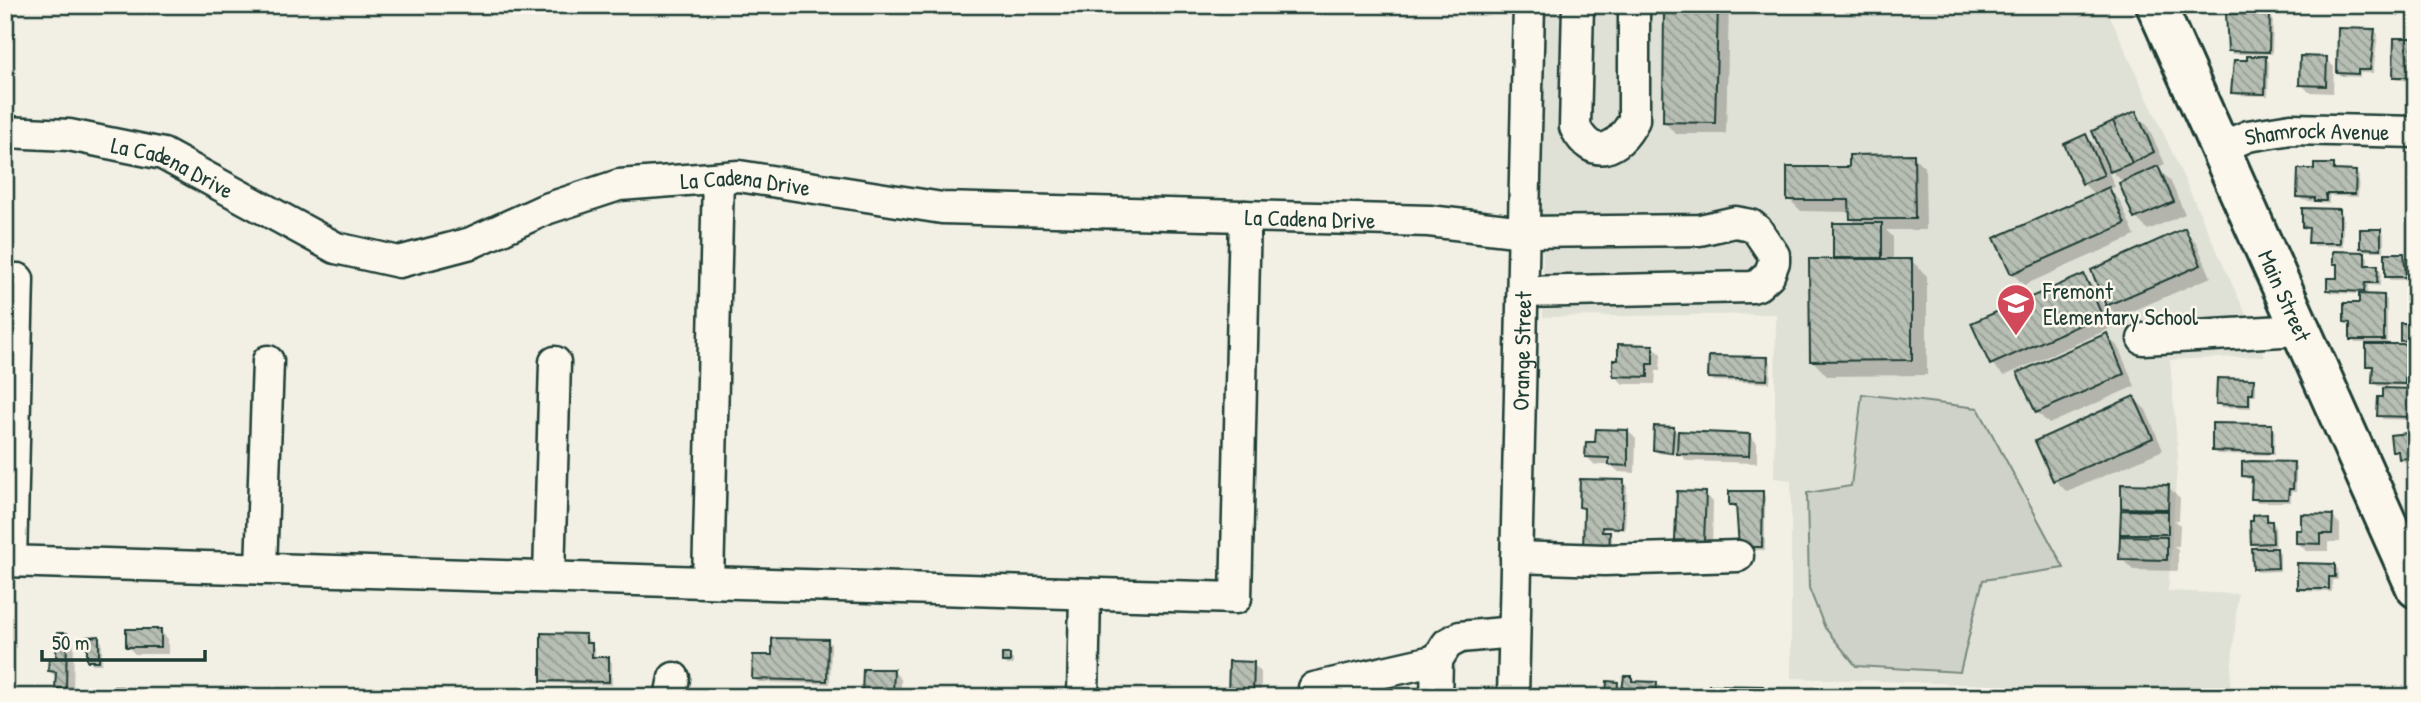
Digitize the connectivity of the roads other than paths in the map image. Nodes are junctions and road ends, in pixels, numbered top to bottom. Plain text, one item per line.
1 (1529, 5) edge
2 (1578, 5) edge
3 (1634, 5) edge
4 (2156, 5) edge
5 (5, 132) edge
6 (2416, 132) edge
7 (2218, 149) junction
8 (718, 178) junction
9 (1245, 216) junction
10 (1524, 232) junction
11 (5, 279) edge
12 (1522, 292) junction
13 (2300, 330) junction
14 (2143, 339) dead end
15 (268, 361) dead end
16 (555, 362) dead end
17 (1738, 556) dead end
18 (1516, 557) junction
19 (8, 561) edge
20 (261, 569) junction
21 (2412, 570) edge
22 (549, 577) junction
23 (708, 582) junction
24 (1085, 594) junction
25 (1514, 632) junction
26 (1437, 660) junction
27 (1382, 684) edge
28 (1314, 688) dead end
29 (1083, 697) edge
30 (1436, 697) edge
31 (1513, 697) edge

1 - 10 street, Orange Street
2 - 3 street
4 - 7 main road, Main Street
5 - 8 street, La Cadena Drive
6 - 7 street, Shamrock Avenue
7 - 13 main road, Main Street
8 - 9 street, La Cadena Drive
8 - 23 street
9 - 10 street, La Cadena Drive
9 - 24 street
10 - 12 street, Orange Street
10 - 12 street, La Cadena Drive
11 - 19 street
12 - 18 street, Orange Street
13 - 14 street
13 - 21 main road, Main Street
15 - 20 street
16 - 22 street
17 - 18 street
18 - 25 street, Orange Street
19 - 20 street
20 - 22 street
22 - 23 street
23 - 24 street
24 - 29 street
25 - 26 street
25 - 31 street, Orange Street
26 - 27 street
26 - 30 street
27 - 28 street

